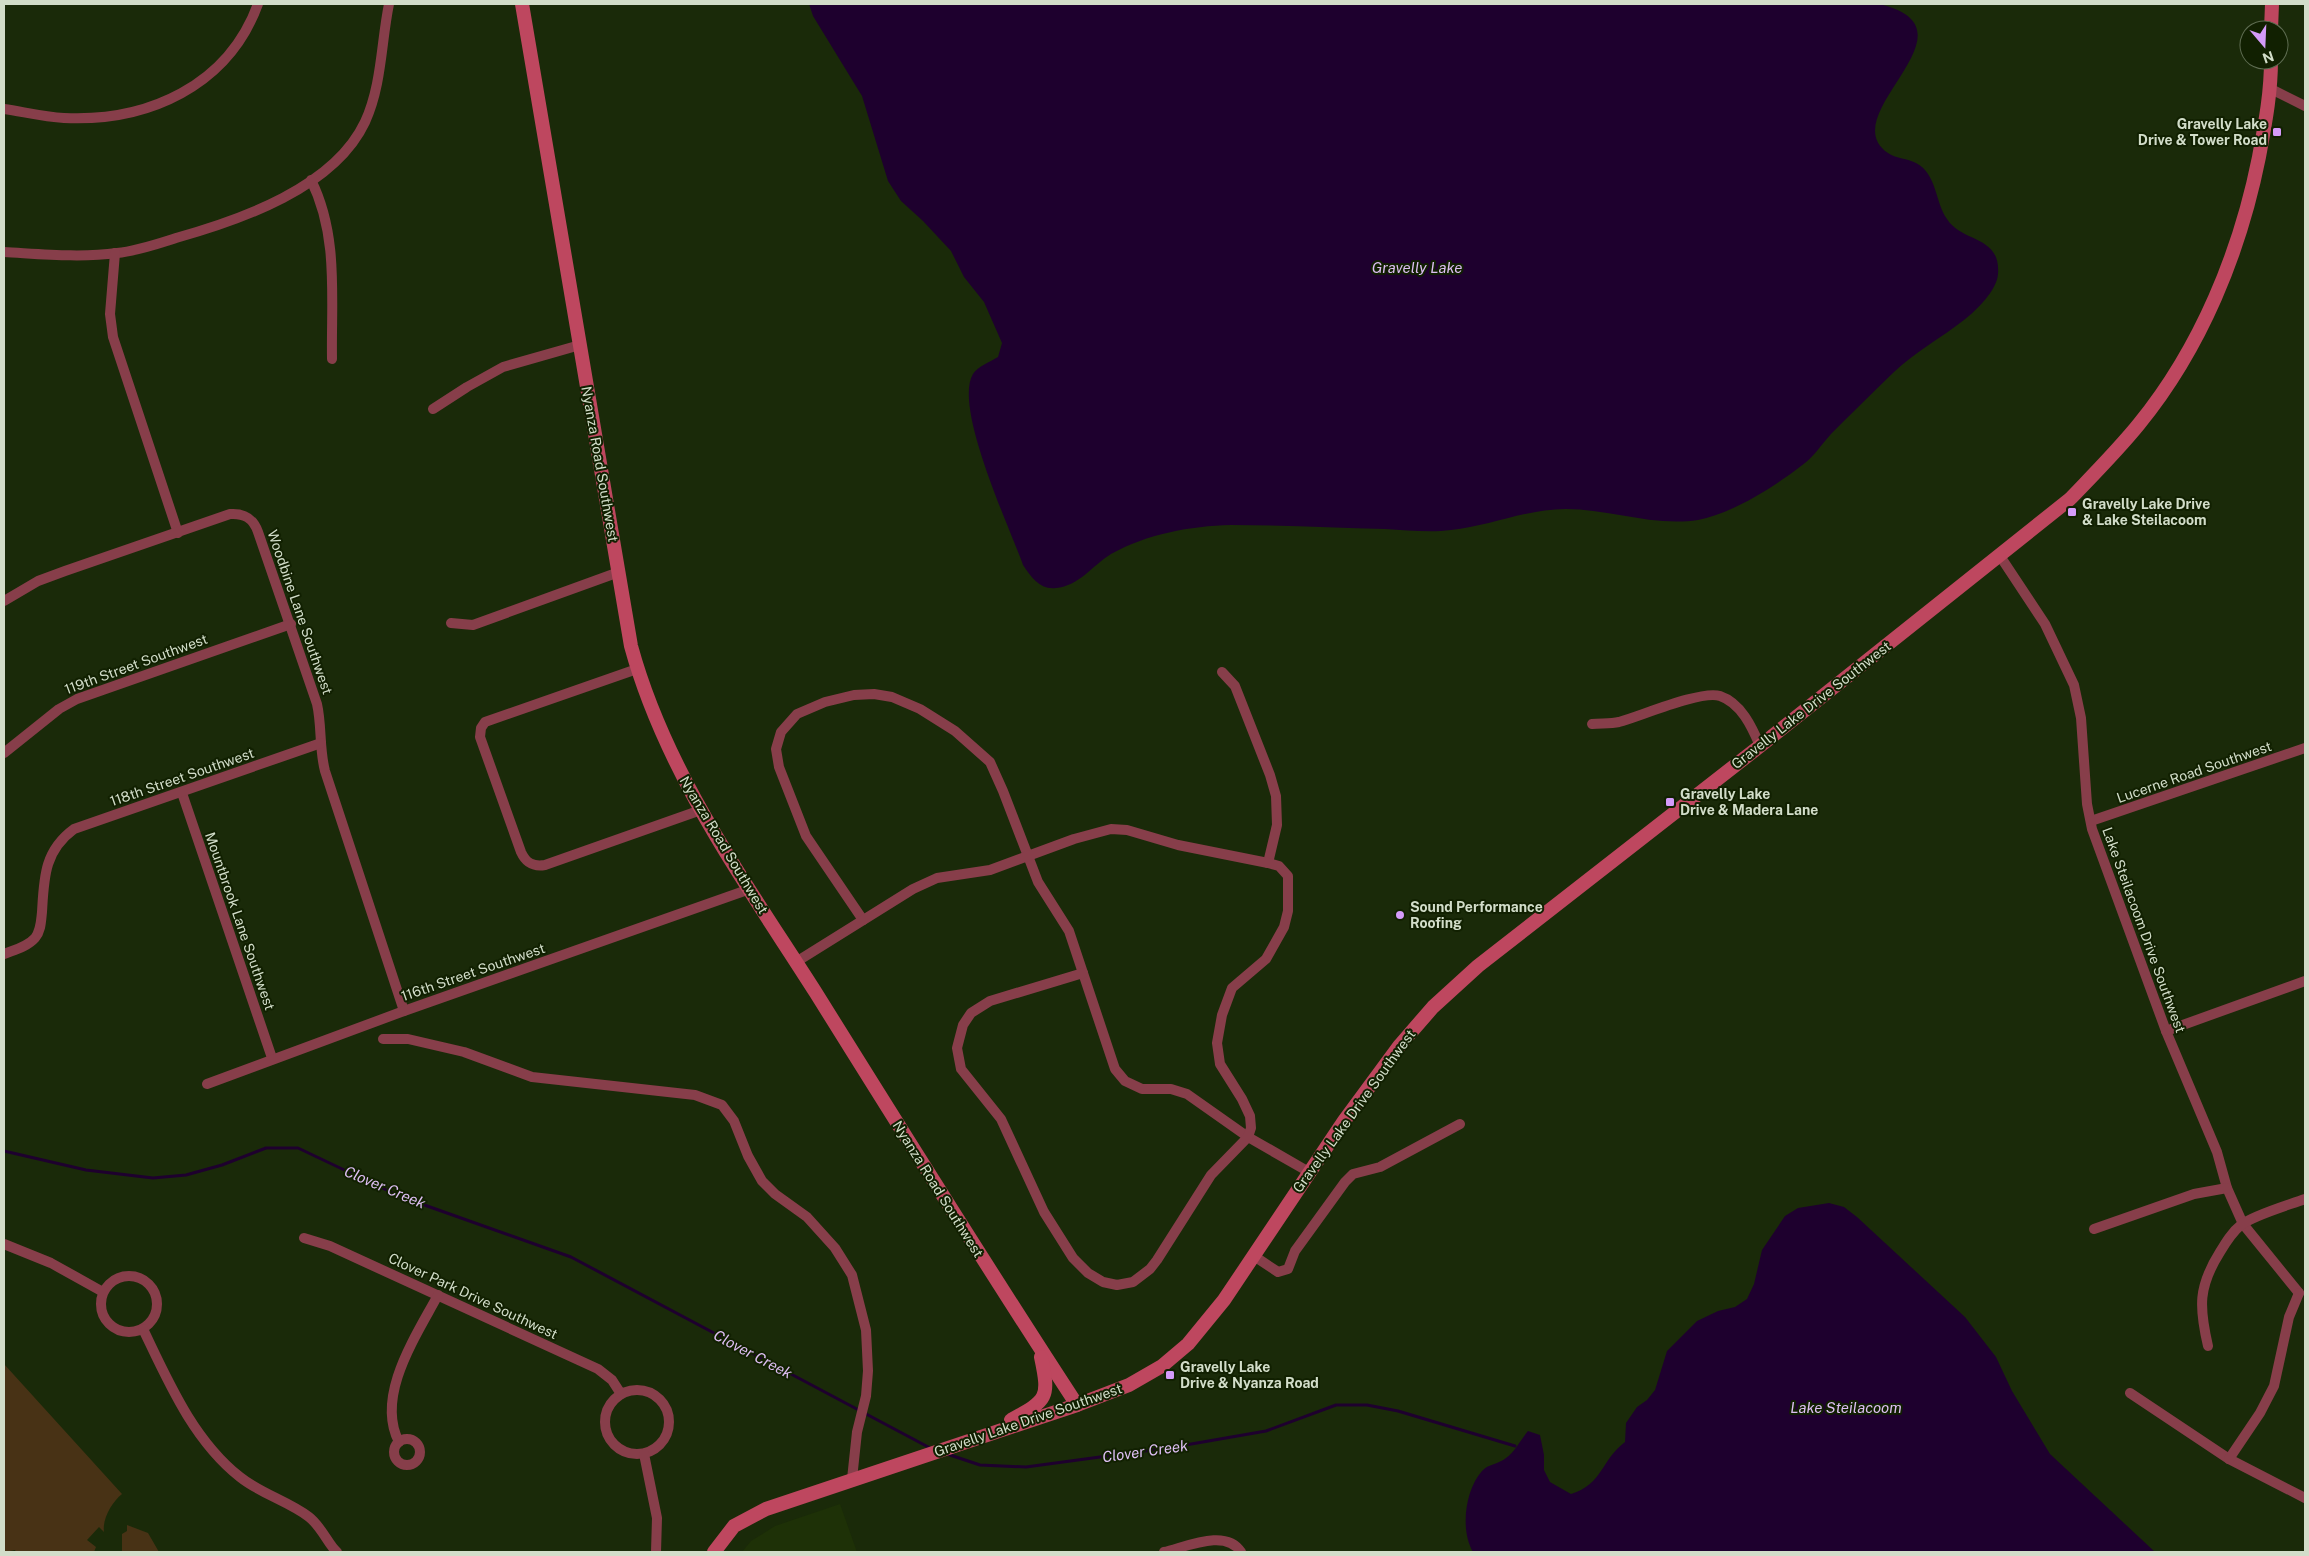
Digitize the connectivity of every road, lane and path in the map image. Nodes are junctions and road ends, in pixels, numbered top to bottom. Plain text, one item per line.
1 (258, 4) edge
2 (389, 4) edge
3 (522, 4) edge
4 (2272, 4) edge
5 (2271, 20) edge
6 (2271, 70) edge
7 (2271, 89) junction
8 (2305, 106) edge
9 (4, 109) edge
10 (311, 180) junction
11 (4, 252) edge
12 (115, 254) junction
13 (580, 345) junction
14 (332, 359) dead end
15 (433, 409) dead end
16 (178, 534) junction
17 (2000, 556) junction
18 (619, 572) junction
19 (4, 602) edge
20 (451, 623) dead end
21 (291, 624) junction
22 (637, 669) junction
23 (1222, 672) dead end
24 (1592, 724) dead end
25 (321, 743) junction
26 (1760, 746) junction
27 (2305, 748) edge
28 (4, 753) edge
29 (182, 793) junction
30 (701, 810) junction
31 (2091, 821) junction
32 (1026, 856) junction
33 (1268, 863) junction
34 (750, 890) junction
35 (863, 920) junction
36 (4, 954) edge
37 (796, 962) junction
38 (1083, 973) junction
39 (2305, 981) edge
40 (404, 1010) junction
41 (2166, 1031) junction
42 (383, 1039) dead end
43 (272, 1058) junction
44 (207, 1084) dead end
45 (1460, 1124) dead end
46 (1248, 1137) junction
47 (1309, 1172) junction
48 (2228, 1188) junction
49 (2305, 1199) edge
50 (2242, 1224) junction
51 (2094, 1229) dead end
52 (304, 1238) dead end
53 (4, 1244) edge
54 (1254, 1256) junction
55 (103, 1292) junction
56 (2302, 1292) edge
57 (438, 1295) junction
58 (143, 1329) junction
59 (2208, 1346) dead end
60 (1039, 1348) junction
61 (2130, 1393) dead end
62 (621, 1394) junction
63 (1076, 1405) junction
64 (976, 1440) junction
65 (399, 1442) dead end
66 (644, 1454) junction
67 (2229, 1459) junction
68 (852, 1480) junction
69 (2305, 1498) edge
70 (334, 1551) edge
71 (656, 1552) edge
72 (714, 1552) edge
73 (1164, 1552) edge
74 (1241, 1552) edge

1 - 9 street
2 - 10 street
3 - 13 main road, Nyanza Road Southwest
4 - 5 main road
6 - 7 main road, Gravelly Lake Drive Southwest
7 - 8 street
7 - 17 main road, Gravelly Lake Drive Southwest
10 - 12 street
10 - 14 street
11 - 12 street
12 - 16 street
13 - 15 street
13 - 18 main road, Nyanza Road Southwest
16 - 19 street
16 - 21 street, Woodbine Lane Southwest
17 - 26 main road, Gravelly Lake Drive Southwest
17 - 31 street, Lake Steilacoom Drive Southwest
18 - 20 street
18 - 22 main road, Nyanza Road Southwest
21 - 25 street, Woodbine Lane Southwest
21 - 28 street, 119th Street Southwest
22 - 30 main road, Nyanza Road Southwest
22 - 30 street
23 - 33 street
24 - 26 street
25 - 29 street, 118th Street Southwest
25 - 40 street, Woodbine Lane Southwest
26 - 47 main road, Gravelly Lake Drive Southwest
27 - 31 street, Lucerne Road Southwest
29 - 36 street, 118th Street Southwest
29 - 43 street, Mountbrook Lane Southwest
30 - 34 main road, Nyanza Road Southwest
31 - 41 street, Lake Steilacoom Drive Southwest
32 - 33 street
32 - 35 street
32 - 35 street
32 - 38 street
33 - 46 street
34 - 37 main road, Nyanza Road Southwest
34 - 40 street, 116th Street Southwest
35 - 37 street
37 - 60 main road, Nyanza Road Southwest
38 - 46 street
38 - 46 street
39 - 41 street
40 - 43 street, 116th Street Southwest
41 - 48 street, Lake Steilacoom Drive Southwest
42 - 68 street
43 - 44 street, 116th Street Southwest
45 - 54 street
46 - 47 street
47 - 54 main road, Gravelly Lake Drive Southwest
48 - 50 street, Lake Steilacoom Drive Southwest
48 - 51 street
49 - 50 street
50 - 56 street, Lake Steilacoom Drive Southwest
50 - 59 street
52 - 57 street, Clover Park Drive Southwest
53 - 55 street
54 - 63 main road, Gravelly Lake Drive Southwest
55 - 58 street
55 - 58 street
56 - 67 street
57 - 62 street, Clover Park Drive Southwest
57 - 65 street
58 - 70 street
60 - 63 main road, Nyanza Road Southwest
60 - 64 main road
61 - 67 street
62 - 66 street
62 - 66 street
63 - 64 main road, Gravelly Lake Drive Southwest
64 - 68 main road, Gravelly Lake Drive Southwest
66 - 71 street
67 - 69 street
68 - 72 main road, Gravelly Lake Drive Southwest
73 - 74 street

